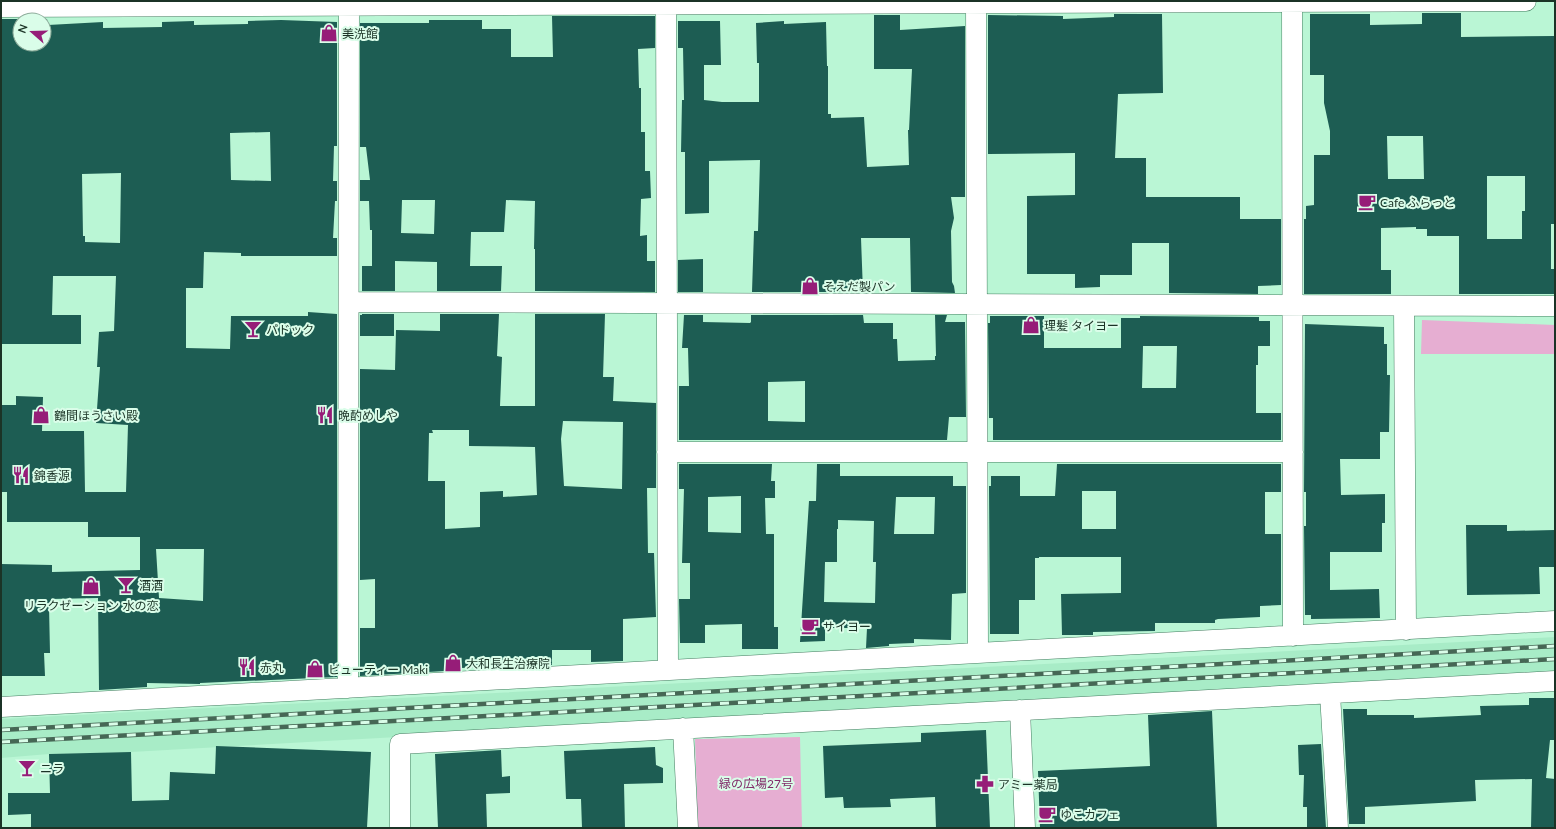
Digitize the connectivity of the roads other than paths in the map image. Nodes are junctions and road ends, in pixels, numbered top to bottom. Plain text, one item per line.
1 (1526, 1) edge
2 (976, 2) edge
3 (1292, 2) edge
4 (349, 3) edge
5 (666, 3) edge
6 (1, 7) edge
7 (349, 302) junction
8 (667, 303) junction
9 (977, 305) junction
10 (1293, 306) junction
11 (1404, 306) junction
12 (1555, 306) edge
13 (667, 452) junction
14 (978, 452) junction
15 (1293, 452) junction
16 (1555, 621) edge
17 (1406, 630) junction
18 (1293, 636) junction
19 (978, 653) junction
20 (668, 669) junction
21 (1555, 681) edge
22 (348, 688) junction
23 (1330, 694) junction
24 (1, 707) edge
25 (1020, 710) junction
26 (683, 728) junction
27 (400, 828) edge
28 (688, 828) edge
29 (1025, 828) edge
30 (1338, 828) edge

1 - 3 street
2 - 3 street
2 - 5 street
2 - 9 street
3 - 10 street
4 - 5 street
4 - 6 street
4 - 7 street
5 - 8 street
7 - 8 street
7 - 22 street
8 - 9 street
8 - 13 street
9 - 10 street
9 - 14 street
10 - 11 street
10 - 15 street
11 - 12 street
11 - 17 street
13 - 14 street
13 - 20 street
14 - 15 street
14 - 19 street
15 - 18 street
16 - 17 street
17 - 18 street
18 - 19 street
19 - 20 street
20 - 22 street
21 - 23 street
22 - 24 street
23 - 25 street
23 - 30 street
25 - 26 street
25 - 29 street
26 - 27 street
26 - 28 street

